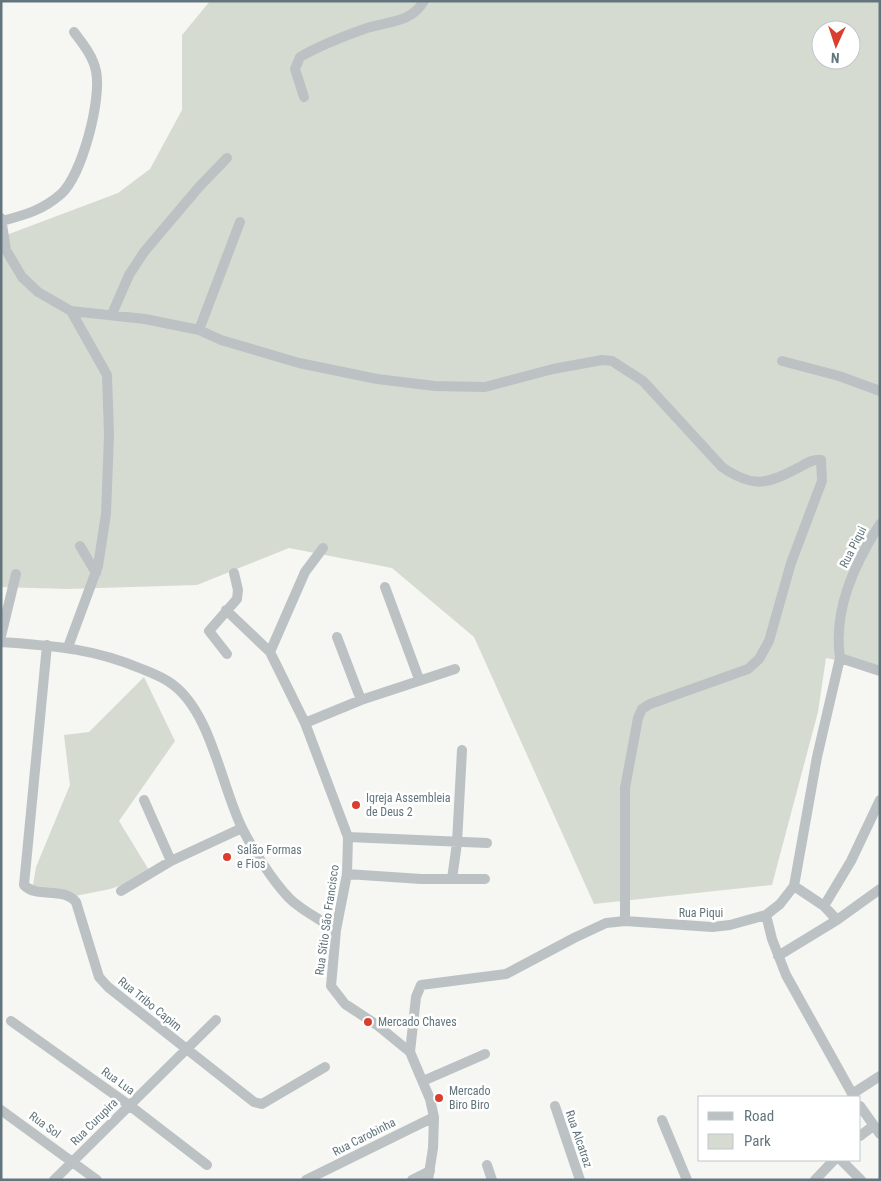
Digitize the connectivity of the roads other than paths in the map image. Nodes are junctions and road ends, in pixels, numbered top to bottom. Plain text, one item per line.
1 (424, 1) edge
2 (74, 32) dead end
3 (304, 97) dead end
4 (227, 158) dead end
5 (2, 219) edge
6 (240, 222) dead end
7 (71, 311) junction
8 (112, 314) junction
9 (199, 330) junction
10 (782, 361) dead end
11 (880, 391) edge
12 (880, 524) edge
13 (80, 546) dead end
14 (323, 548) dead end
15 (96, 573) junction
16 (234, 573) dead end
17 (16, 574) dead end
18 (385, 587) dead end
19 (226, 610) junction
20 (1, 636) edge
21 (337, 637) dead end
22 (1, 642) edge
23 (46, 645) junction
24 (68, 647) junction
25 (270, 652) junction
26 (227, 654) dead end
27 (840, 658) junction
28 (455, 668) dead end
29 (880, 671) edge
30 (419, 679) junction
31 (361, 700) junction
32 (305, 723) junction
33 (462, 750) dead end
34 (144, 800) dead end
35 (880, 800) edge
36 (242, 828) junction
37 (348, 837) junction
38 (457, 843) junction
39 (487, 843) dead end
40 (171, 861) junction
41 (347, 874) junction
42 (452, 879) junction
43 (485, 879) dead end
44 (794, 886) junction
45 (880, 889) edge
46 (121, 891) dead end
47 (824, 906) junction
48 (766, 915) junction
49 (836, 920) junction
50 (625, 921) junction
51 (336, 930) junction
52 (778, 956) junction
53 (216, 1020) dead end
54 (11, 1021) dead end
55 (186, 1049) junction
56 (410, 1052) junction
57 (485, 1054) dead end
58 (325, 1067) dead end
59 (880, 1076) edge
60 (423, 1081) junction
61 (853, 1096) edge
62 (129, 1105) junction
63 (555, 1106) dead end
64 (861, 1108) edge
65 (1, 1110) edge
66 (434, 1117) junction
67 (662, 1120) dead end
68 (876, 1130) edge
69 (861, 1136) edge
70 (73, 1161) junction
71 (833, 1161) edge
72 (842, 1161) edge
73 (207, 1165) dead end
74 (487, 1165) dead end
75 (429, 1176) edge
76 (54, 1180) edge
77 (97, 1180) edge
78 (306, 1180) edge
79 (412, 1180) edge
80 (492, 1180) edge
81 (580, 1180) edge
82 (687, 1180) edge
83 (815, 1180) edge
84 (861, 1180) edge

1 - 3 street
2 - 5 street
4 - 8 street
5 - 7 street
6 - 9 street
7 - 8 street
7 - 15 street
8 - 9 street
9 - 50 street
10 - 11 street
12 - 27 street, Rua Piqui
13 - 15 street
14 - 25 street
15 - 24 street
16 - 19 street
17 - 20 street
18 - 30 street
19 - 25 street, Rua Sítio São Francisco
19 - 26 street
21 - 31 street
22 - 23 street
23 - 24 street
23 - 55 street, Rua Tribo Capim
24 - 36 street
25 - 32 street, Rua Sítio São Francisco
27 - 29 street
27 - 44 street, Rua Piqui
28 - 30 street
30 - 31 street
31 - 32 street
32 - 37 street, Rua Sítio São Francisco
33 - 38 street
34 - 40 street
35 - 47 street
36 - 40 street
36 - 51 street
37 - 38 street
37 - 41 street, Rua Sítio São Francisco
38 - 39 street
38 - 42 street
40 - 46 street
41 - 42 street
41 - 51 street, Rua Sítio São Francisco
42 - 43 street
44 - 47 street
44 - 48 street, Rua Piqui
45 - 49 street
47 - 49 street
48 - 50 street, Rua Piqui
48 - 52 street
49 - 52 street
50 - 56 street, Rua Piqui
51 - 56 street, Rua Sítio São Francisco
52 - 61 street
53 - 55 street, Rua Curupira
54 - 62 street, Rua Lua
55 - 58 street, Rua Tribo Capim
55 - 62 street, Rua Curupira
56 - 60 street
57 - 60 street
59 - 61 street
60 - 66 street
62 - 70 street, Rua Curupira
62 - 73 street, Rua Lua
63 - 81 street, Rua Alcatraz
64 - 68 street
65 - 70 street, Rua Sol
66 - 75 street
66 - 78 street, Rua Carobinha
67 - 82 street
68 - 69 street
70 - 76 street, Rua Curupira
70 - 77 street, Rua Sol
71 - 83 street
72 - 84 street
74 - 80 street
75 - 79 street

